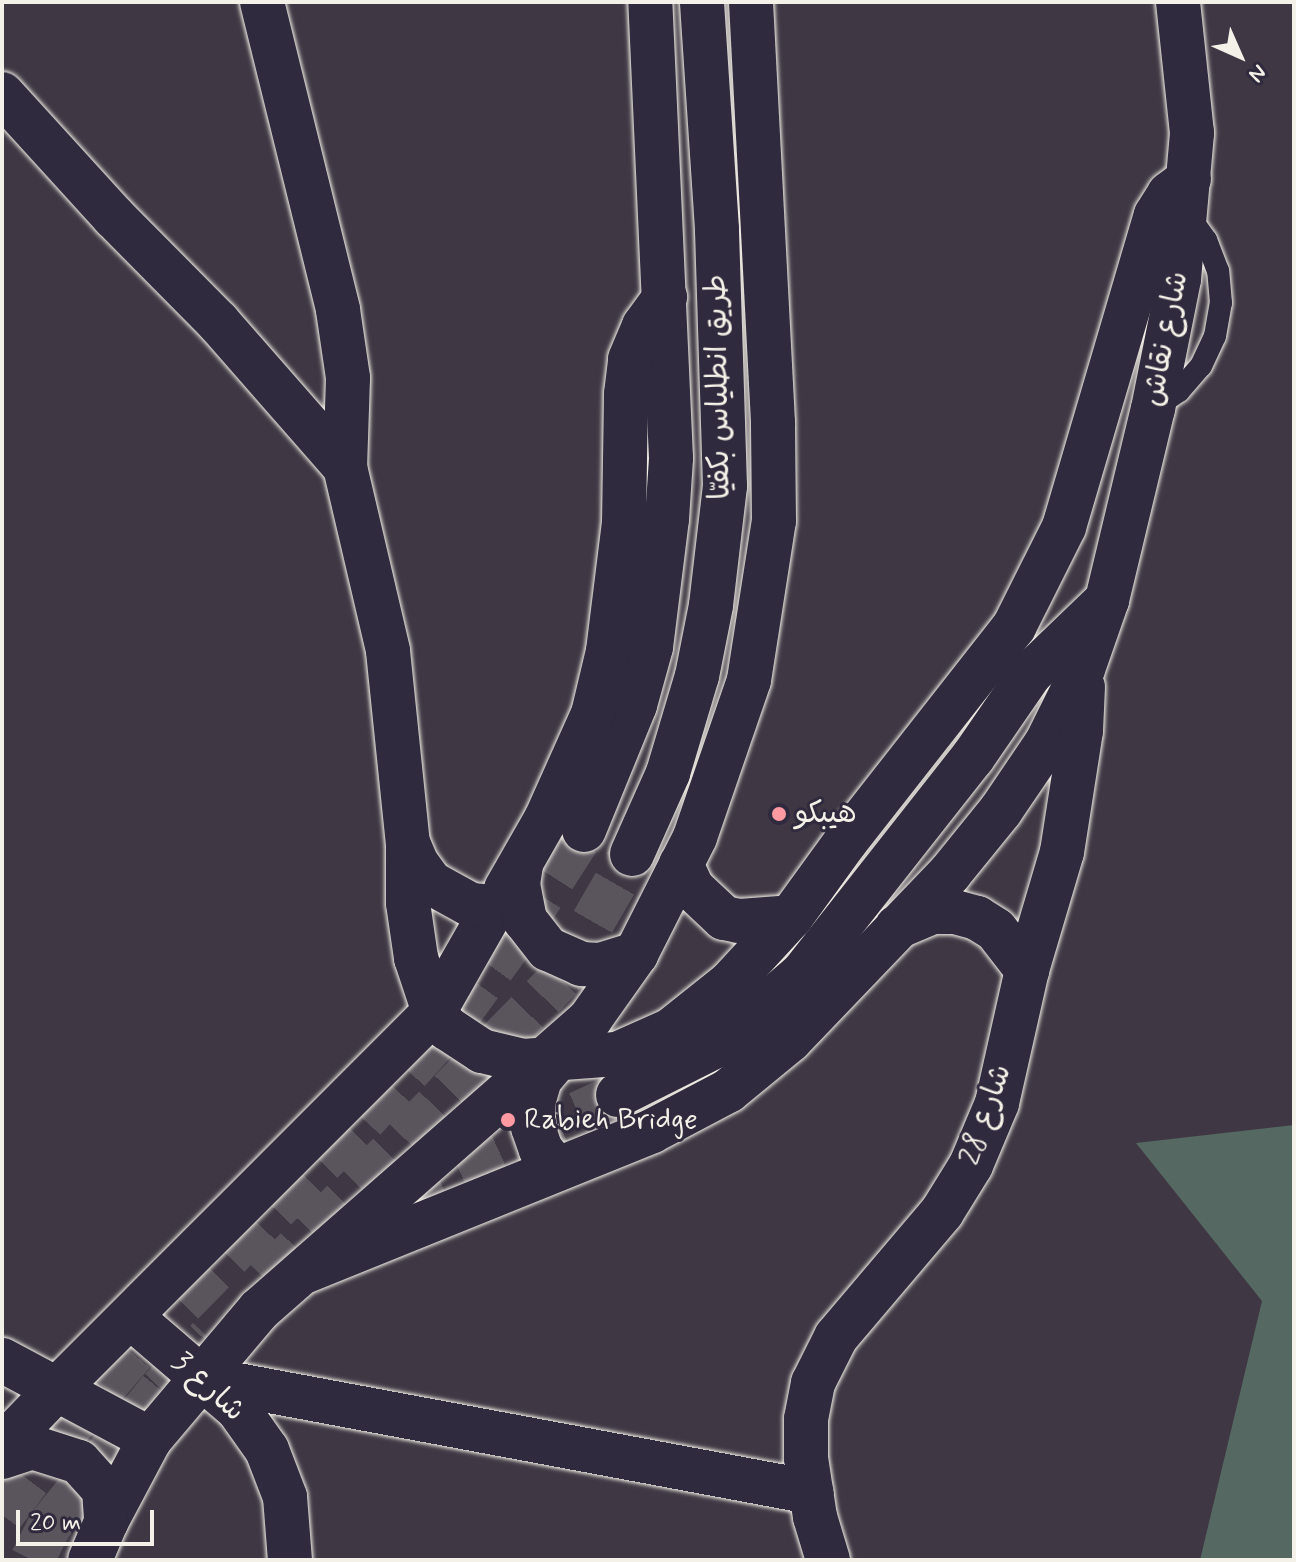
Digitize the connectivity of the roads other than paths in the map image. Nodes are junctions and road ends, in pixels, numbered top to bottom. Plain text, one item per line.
1 (262, 2) edge
2 (650, 2) edge
3 (702, 2) edge
4 (751, 2) edge
5 (1178, 2) edge
6 (2, 94) edge
7 (1188, 196) junction
8 (665, 297) junction
9 (345, 467) junction
10 (1107, 600) junction
11 (1083, 669) junction
12 (584, 830) tunnel mouth
13 (408, 843) junction
14 (632, 854) tunnel mouth
15 (681, 864) junction
16 (521, 865) junction
17 (494, 907) junction
18 (791, 917) junction
19 (892, 931) junction
20 (636, 954) junction
21 (1027, 970) junction
22 (434, 1012) junction
23 (550, 1060) junction
24 (618, 1095) tunnel mouth
25 (557, 1169) junction
26 (306, 1271) junction
27 (131, 1317) junction
28 (2, 1360) edge
29 (200, 1378) junction
30 (57, 1389) junction
31 (150, 1439) junction
32 (2, 1446) edge
33 (2, 1457) edge
34 (813, 1505) junction
35 (98, 1541) edge
36 (290, 1560) edge
37 (828, 1560) edge

1 - 9 main road
2 - 8 main road
3 - 14 main road, طريق انطلياس بكفيّا
4 - 15 main road
5 - 7 main road, شارع نقاش
6 - 9 main road
7 - 10 main road, شارع نقاش
7 - 18 main road
8 - 12 main road
8 - 16 main road
9 - 13 main road
10 - 11 main road, شارع نقاش
10 - 24 main road
11 - 19 main road
11 - 21 main road, شارع 28
13 - 17 main road
13 - 22 main road
15 - 18 main road
15 - 20 main road
16 - 17 main road
16 - 20 main road
17 - 22 main road
18 - 23 main road
19 - 21 main road
19 - 25 main road
20 - 23 main road
21 - 34 main road, شارع 28
22 - 23 main road
22 - 27 main road
23 - 25 main road
23 - 26 main road
25 - 26 main road
26 - 29 main road
27 - 29 main road, شارع 3
27 - 30 main road
28 - 30 main road
29 - 31 main road
29 - 34 main road
29 - 36 main road, شارع 3
30 - 31 main road
30 - 32 main road
31 - 35 main road
33 - 35 main road
34 - 37 main road, شارع 28

